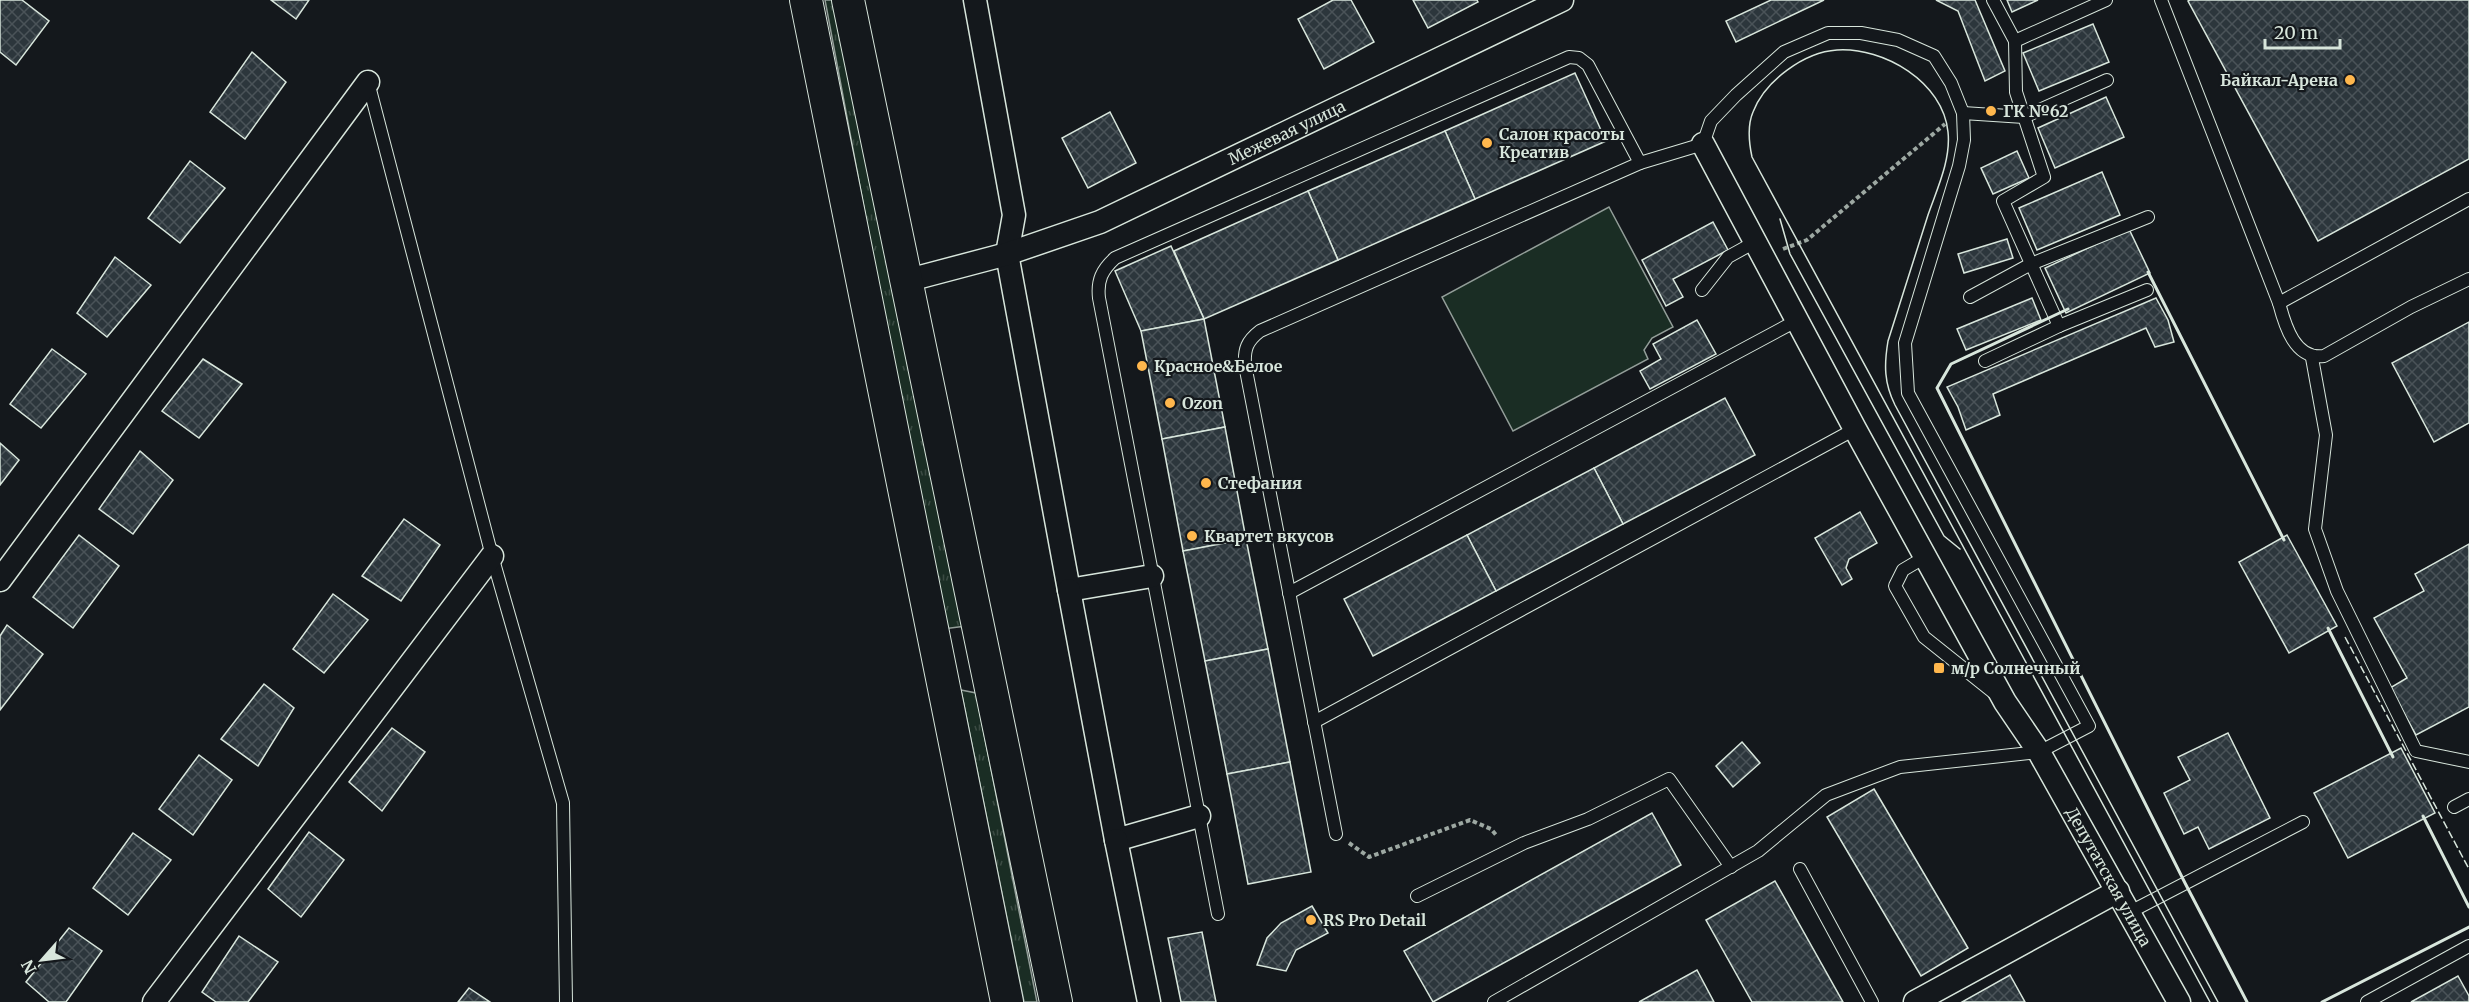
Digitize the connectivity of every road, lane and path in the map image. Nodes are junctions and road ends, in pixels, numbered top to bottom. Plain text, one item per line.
1 (806, 0) edge
2 (848, 0) edge
3 (975, 0) edge
4 (1562, 0) edge
5 (1993, 0) edge
6 (2106, 0) edge
7 (2161, 0) edge
8 (2015, 40) junction
9 (2107, 80) dead end
10 (368, 82) joint
11 (1962, 112) junction
12 (2024, 117) junction
13 (1703, 144) junction
14 (1640, 163) junction
15 (2469, 199) edge
16 (2148, 217) dead end
17 (1765, 248) junction
18 (1006, 254) junction
19 (2031, 264) junction
20 (2469, 279) edge
21 (905, 281) junction
22 (1702, 290) dead end
23 (2147, 290) dead end
24 (1970, 297) dead end
25 (2279, 303) junction
26 (1796, 321) junction
27 (2059, 326) junction
28 (2313, 358) junction
29 (1985, 361) dead end
30 (1855, 429) junction
31 (492, 555) junction
32 (1925, 556) junction
33 (1152, 576) junction
34 (0, 580) edge
35 (1069, 590) junction
36 (1289, 593) junction
37 (985, 660) junction
38 (940, 672) junction
39 (2005, 702) junction
40 (1314, 723) junction
41 (2040, 752) junction
42 (2469, 762) edge
43 (2469, 800) edge
44 (2454, 807) dead end
45 (1199, 816) junction
46 (2303, 822) dead end
47 (1491, 829) dead end
48 (1336, 834) joint
49 (1116, 840) junction
50 (1731, 867) junction
51 (1800, 869) dead end
52 (2118, 891) junction
53 (1417, 896) dead end
54 (2130, 912) junction
55 (1218, 914) dead end
56 (2469, 946) edge
57 (154, 1002) edge
58 (566, 1002) edge
59 (1007, 1002) edge
60 (1056, 1002) edge
61 (1149, 1002) edge
62 (1494, 1002) edge
63 (1872, 1002) edge
64 (1915, 1002) edge
65 (2179, 1002) edge
66 (2367, 1002) edge

1 - 38 main road
2 - 21 main road
3 - 18 street
4 - 18 street, Межевая улица
5 - 8 lane
6 - 8 lane
7 - 25 lane
8 - 12 lane
9 - 12 lane
10 - 31 lane
10 - 34 street
11 - 12 lane
11 - 13 lane
11 - 17 path
11 - 41 lane
12 - 19 lane
13 - 14 lane
13 - 17 street, Депутатская улица
14 - 33 lane
14 - 36 lane
15 - 25 lane
16 - 19 lane
17 - 22 lane
17 - 26 street, Депутатская улица
18 - 21 street, Межевая улица
18 - 35 street
19 - 24 lane
19 - 27 lane
20 - 28 lane
21 - 37 main road
23 - 27 lane
25 - 28 lane
26 - 30 street, Депутатская улица
26 - 36 lane
27 - 29 lane
28 - 42 lane
30 - 32 street, Депутатская улица
30 - 40 lane
31 - 57 street
31 - 58 lane
32 - 39 street, Депутатская улица
32 - 39 lane
33 - 35 street
33 - 45 lane
35 - 49 street
36 - 40 lane
37 - 38 main road
37 - 60 main road
38 - 59 main road
39 - 41 street, Депутатская улица
40 - 48 lane
41 - 50 lane
41 - 52 street, Депутатская улица
43 - 44 lane
45 - 49 street
45 - 55 lane
46 - 54 lane
47 - 48 path
49 - 61 street
50 - 53 lane
50 - 62 lane
51 - 63 lane
52 - 54 street, Депутатская улица
52 - 64 street
54 - 65 street, Депутатская улица
56 - 66 lane

